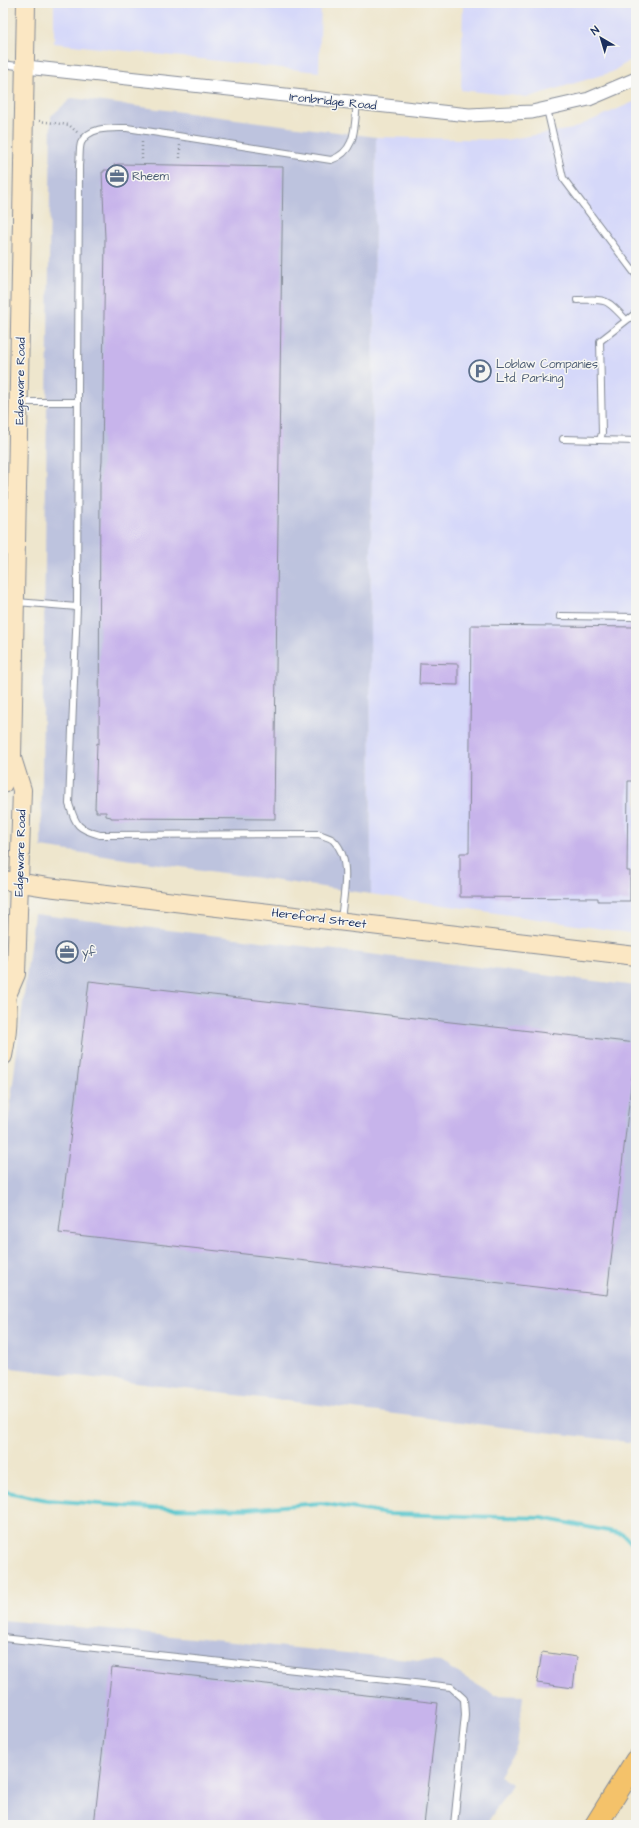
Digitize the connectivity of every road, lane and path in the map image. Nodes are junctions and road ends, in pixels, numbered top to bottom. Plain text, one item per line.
1 (26, 3) edge
2 (3, 64) edge
3 (26, 67) junction
4 (636, 80) edge
5 (357, 103) junction
6 (547, 109) junction
7 (25, 119) junction
8 (142, 131) junction
9 (180, 137) junction
10 (84, 140) junction
11 (142, 159) dead end
12 (180, 160) dead end
13 (636, 275) edge
14 (577, 300) dead end
15 (636, 313) edge
16 (626, 320) junction
17 (19, 402) junction
18 (78, 402) junction
19 (563, 439) dead end
20 (600, 440) junction
21 (636, 441) edge
22 (16, 602) junction
23 (77, 606) junction
24 (560, 616) dead end
25 (636, 617) edge
26 (12, 758) junction
27 (3, 784) edge
28 (11, 881) edge
29 (341, 920) junction
30 (636, 956) edge
31 (5, 990) edge
32 (3, 1056) edge
33 (3, 1638) edge
34 (636, 1761) edge
35 (454, 1825) edge
36 (596, 1825) edge

1 - 3 street, Edgeware Road
2 - 3 lane
3 - 5 street, Ironbridge Road
3 - 7 street, Edgeware Road
4 - 6 street, Ironbridge Road
5 - 6 street, Ironbridge Road
5 - 9 lane
6 - 13 lane
7 - 10 path
7 - 17 street, Edgeware Road
8 - 9 lane
8 - 10 lane
8 - 11 path
9 - 12 path
10 - 18 lane
14 - 16 lane
15 - 16 lane
16 - 20 lane
17 - 18 lane
17 - 22 street, Edgeware Road
18 - 23 lane
19 - 20 lane
20 - 21 lane
22 - 23 lane
22 - 26 street, Edgeware Road
23 - 29 lane
24 - 25 lane
26 - 27 street, Edgeware Road
26 - 28 street, Edgeware Road
28 - 29 street, Hereford Street
28 - 31 street, Edgeware Road
29 - 30 street, Hereford Street
31 - 32 street, Edgeware Road
33 - 35 lane
34 - 36 highway

